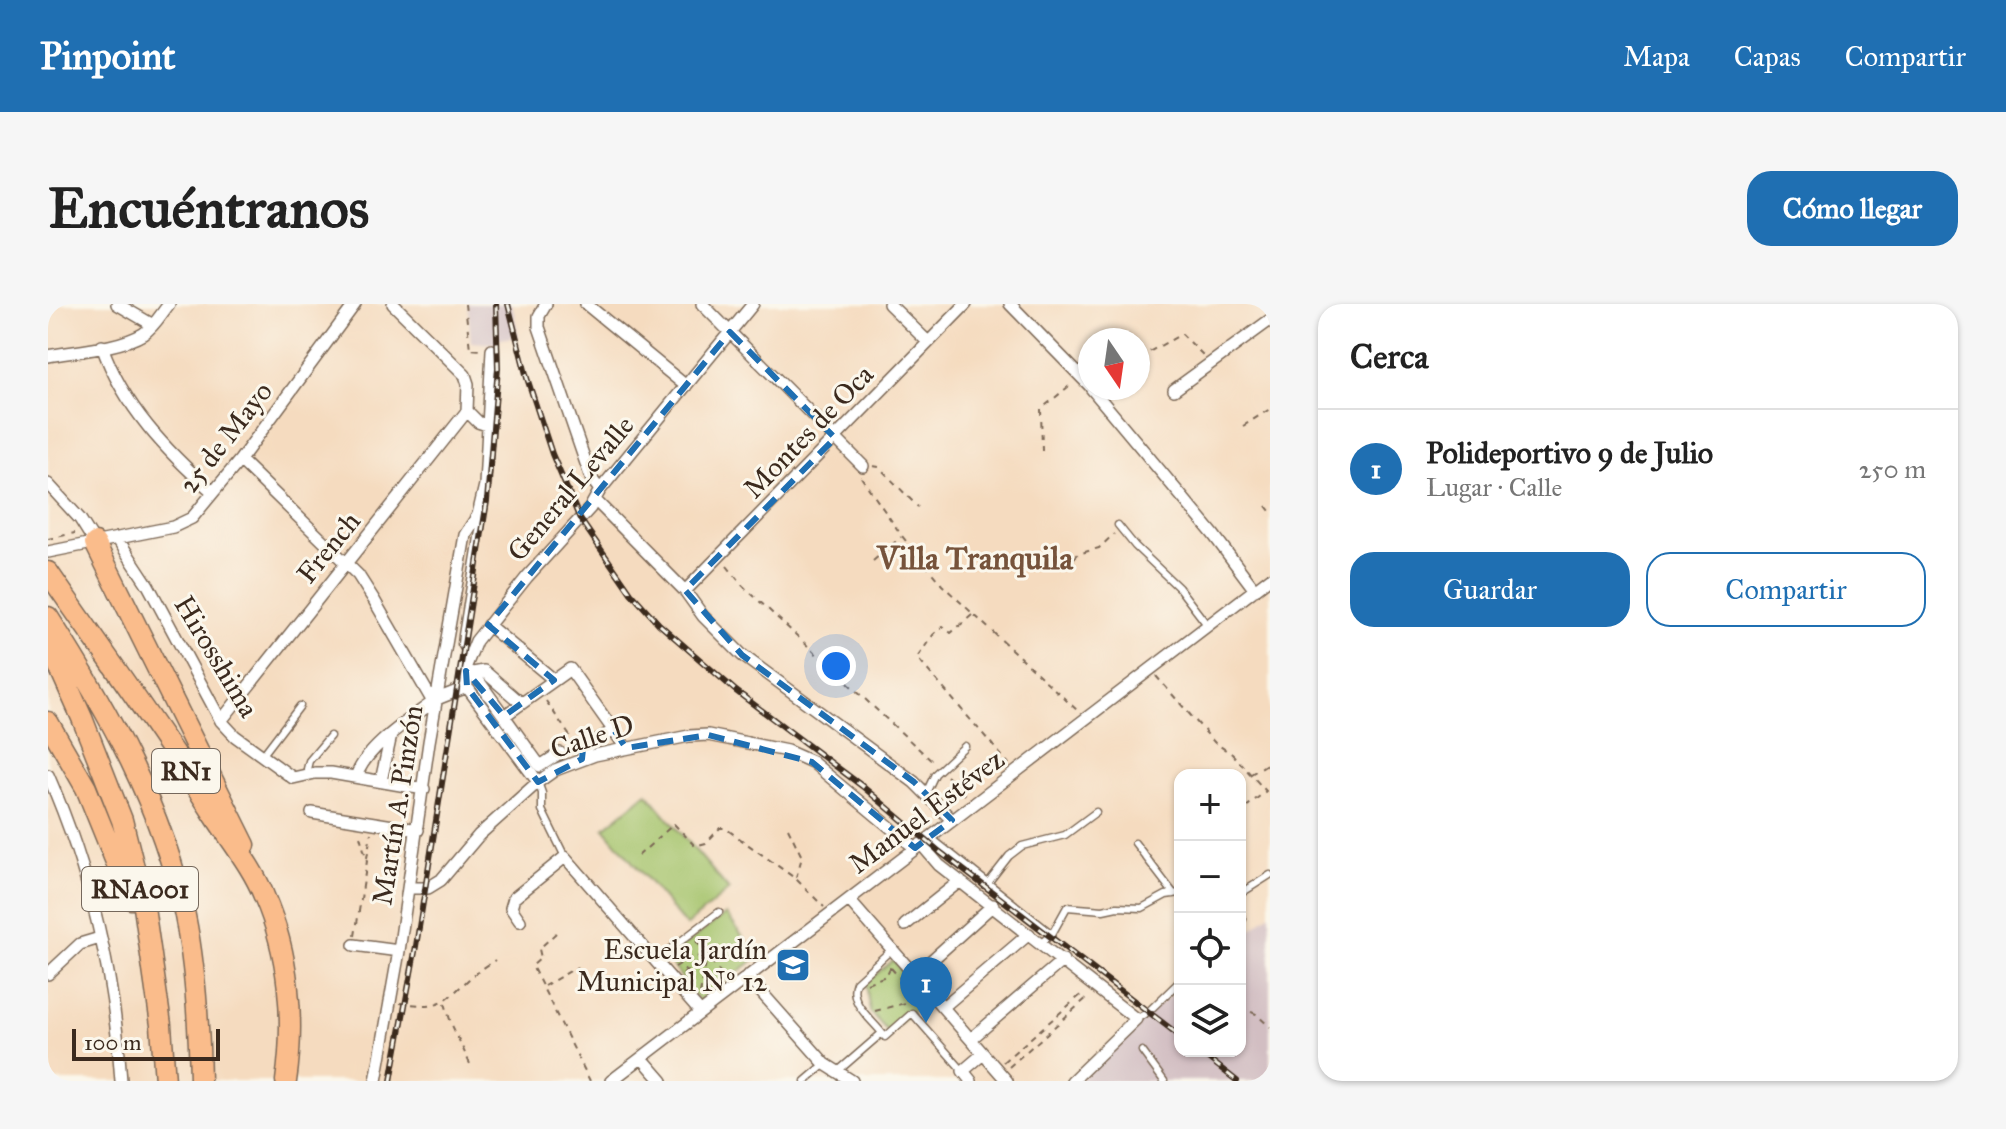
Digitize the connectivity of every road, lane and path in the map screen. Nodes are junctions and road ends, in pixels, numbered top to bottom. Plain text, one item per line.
1 (117, 304) edge
2 (169, 304) edge
3 (355, 304) edge
4 (393, 304) edge
5 (465, 304) edge
6 (546, 304) edge
7 (586, 304) edge
8 (702, 304) edge
9 (753, 304) edge
10 (889, 304) edge
11 (966, 304) edge
12 (1010, 304) edge
13 (1270, 320) edge
14 (153, 325) junction
15 (730, 332) junction
16 (928, 342) junction
17 (102, 346) junction
18 (492, 350) joint
19 (1150, 351) edge
20 (48, 356) edge
21 (1209, 363) junction
22 (1078, 372) edge
23 (1078, 379) edge
24 (686, 386) junction
25 (1174, 390) dead end
26 (1102, 400) edge
27 (468, 406) junction
28 (1269, 412) edge
29 (490, 426) junction
30 (1243, 426) dead end
31 (835, 438) junction
32 (1042, 451) dead end
33 (240, 460) junction
34 (863, 466) junction
35 (48, 484) edge
36 (213, 492) junction
37 (598, 495) junction
38 (1266, 506) dead end
39 (918, 507) dead end
40 (1270, 511) edge
41 (478, 515) junction
42 (1119, 526) joint
43 (902, 536) junction
44 (86, 538) junction
45 (117, 538) junction
46 (48, 539) edge
47 (48, 552) edge
48 (719, 556) junction
49 (873, 561) dead end
50 (346, 562) junction
51 (1065, 567) dead end
52 (48, 572) edge
53 (1270, 578) edge
54 (1255, 590) junction
55 (685, 591) junction
56 (973, 614) junction
57 (48, 617) edge
58 (488, 625) junction
59 (1208, 626) junction
60 (48, 642) edge
61 (468, 656) junction
62 (1150, 669) junction
63 (72, 670) junction
64 (469, 672) junction
65 (554, 680) junction
66 (467, 687) junction
67 (539, 691) junction
68 (435, 701) junction
69 (521, 703) junction
70 (300, 706) dead end
71 (504, 716) junction
72 (1086, 719) junction
73 (221, 721) junction
74 (48, 722) edge
75 (614, 730) junction
76 (391, 735) junction
77 (330, 736) dead end
78 (965, 746) dead end
79 (626, 748) junction
80 (560, 753) dead end
81 (583, 754) junction
82 (262, 756) junction
83 (1270, 762) edge
84 (940, 769) junction
85 (1016, 772) junction
86 (310, 774) junction
87 (48, 775) edge
88 (1250, 775) junction
89 (356, 777) junction
90 (381, 781) junction
91 (538, 782) junction
92 (424, 789) junction
93 (926, 793) junction
94 (965, 795) dead end
95 (1246, 807) edge
96 (1096, 812) dead end
97 (312, 813) dead end
98 (355, 820) junction
99 (952, 820) junction
100 (372, 822) junction
101 (788, 828) dead end
102 (418, 830) junction
103 (922, 843) junction
104 (1135, 843) dead end
105 (638, 856) dead end
106 (565, 857) junction
107 (367, 859) junction
108 (1270, 875) edge
109 (796, 879) junction
110 (960, 881) junction
111 (988, 883) junction
112 (409, 888) junction
113 (1174, 889) edge
114 (1246, 890) edge
115 (263, 894) junction
116 (1174, 894) edge
117 (849, 900) junction
118 (993, 905) junction
119 (719, 912) dead end
120 (830, 914) junction
121 (520, 921) dead end
122 (905, 925) dead end
123 (556, 933) dead end
124 (690, 934) junction
125 (1029, 934) junction
126 (1052, 934) junction
127 (100, 938) junction
128 (1041, 943) junction
129 (354, 945) joint
130 (399, 951) junction
131 (894, 953) junction
132 (708, 956) junction
133 (152, 960) junction
134 (495, 960) dead end
135 (656, 960) junction
136 (1063, 960) junction
137 (577, 967) dead end
138 (890, 967) junction
139 (686, 972) junction
140 (48, 974) edge
141 (747, 976) junction
142 (914, 976) junction
143 (674, 980) junction
144 (1095, 985) junction
145 (1176, 985) edge
146 (543, 986) junction
147 (732, 988) junction
148 (854, 988) junction
149 (932, 995) junction
150 (918, 1000) junction
151 (391, 1002) junction
152 (444, 1002) junction
153 (943, 1007) junction
154 (699, 1010) junction
155 (1246, 1010) edge
156 (865, 1013) junction
157 (912, 1013) junction
158 (1136, 1019) junction
159 (1270, 1027) edge
160 (882, 1033) junction
161 (971, 1039) junction
162 (1142, 1051) dead end
163 (983, 1054) junction
164 (642, 1058) junction
165 (470, 1064) dead end
166 (825, 1064) junction
167 (837, 1072) junction
168 (1001, 1074) edge
169 (967, 1076) edge
170 (121, 1081) edge
171 (165, 1081) edge
172 (200, 1081) edge
173 (286, 1081) edge
174 (376, 1081) edge
175 (590, 1081) edge
176 (611, 1081) edge
177 (662, 1081) edge
178 (805, 1081) edge
179 (852, 1081) edge
180 (1072, 1081) edge
181 (1164, 1081) edge

1 - 14 street
2 - 14 street
3 - 33 street, 25 de Mayo
4 - 27 street
5 - 18 path
6 - 37 street
7 - 24 street
8 - 15 street
9 - 15 street, General Levalle
10 - 16 street
11 - 16 street, Montes de Oca
12 - 22 street
13 - 21 street
14 - 17 street
15 - 24 street, General Levalle
15 - 31 street
16 - 31 street, Montes de Oca
17 - 20 street
17 - 36 street
18 - 29 street
19 - 21 path
21 - 25 street
23 - 32 path
24 - 37 street, General Levalle
26 - 54 street
27 - 29 street
27 - 50 street, French
28 - 30 path
29 - 41 street
31 - 34 street
31 - 48 street, Montes de Oca
33 - 36 street, 25 de Mayo
33 - 50 street
34 - 39 path
34 - 43 path
35 - 44 street
36 - 45 street, 25 de Mayo
37 - 55 street
37 - 58 street, General Levalle
38 - 40 path
41 - 61 lane
41 - 68 street, Martín A. Pinzón
42 - 51 path
42 - 59 lane
43 - 49 path
43 - 56 path
44 - 45 street, 25 de Mayo
44 - 46 path
44 - 47 street, 25 de Mayo
44 - 115 highway
45 - 73 street, Hirosshima
48 - 55 street, Montes de Oca
48 - 84 path
50 - 68 street
50 - 73 street, French
52 - 115 highway, RN1
53 - 54 street, Manuel Estévez
54 - 59 street, Manuel Estévez
55 - 93 street
56 - 72 path
56 - 85 path
57 - 63 highway, RN1
58 - 61 street, General Levalle
58 - 65 street
59 - 62 street, Manuel Estévez
60 - 63 highway, RNA001
61 - 64 street, General Levalle
62 - 72 street, Manuel Estévez
62 - 88 path
63 - 133 highway, RNA001
63 - 172 highway, RN1
64 - 66 street, General Levalle
64 - 69 street
64 - 71 street
65 - 67 street
65 - 75 street
66 - 68 street
66 - 91 street
67 - 69 street
67 - 81 path
68 - 76 street
68 - 92 street, Martín A. Pinzón
69 - 71 street
70 - 82 lane
71 - 80 street
72 - 85 street, Manuel Estévez
73 - 82 street, Hirosshima
74 - 133 highway
75 - 79 street
75 - 81 street
76 - 89 street
76 - 90 street
77 - 86 lane
78 - 84 lane
79 - 81 street, Calle D
79 - 103 street, Calle D
81 - 91 street, Calle D
82 - 86 street, Hirosshima
83 - 88 path
84 - 93 lane
84 - 94 path
85 - 99 street, Manuel Estévez
86 - 89 street
87 - 127 street
88 - 95 path
89 - 90 street
90 - 92 street
91 - 106 lane
91 - 112 street, Calle D
92 - 102 street, Martín A. Pinzón
93 - 99 street
96 - 111 lane
97 - 98 street
98 - 100 street
98 - 107 path
99 - 103 street, Manuel Estévez
100 - 102 street
100 - 107 path
101 - 109 path
102 - 112 street, Martín A. Pinzón
103 - 110 street, Calle D
103 - 111 lane
103 - 117 street, Manuel Estévez
104 - 113 lane
105 - 109 path
106 - 121 street
106 - 135 street
107 - 129 path
108 - 114 lane
109 - 120 path
110 - 118 street, Calle D
110 - 122 street
111 - 126 lane
112 - 130 street, Martín A. Pinzón
115 - 173 highway, RN1
116 - 126 lane
117 - 120 street, Manuel Estévez
117 - 131 street
118 - 125 street, Calle D
118 - 142 street
119 - 124 lane
120 - 141 street, Manuel Estévez
123 - 146 path
124 - 132 path
124 - 135 lane
125 - 128 street, Calle D
125 - 153 street
126 - 128 lane
127 - 140 street
127 - 170 street
128 - 136 street, Calle D
129 - 130 street
130 - 151 street, Martín A. Pinzón
131 - 138 path
131 - 142 street
131 - 148 lane
132 - 135 path
132 - 139 path
132 - 147 path
132 - 154 path
133 - 171 highway, RNA001
134 - 152 path
135 - 143 street
136 - 144 street, Calle D
136 - 161 street
137 - 146 path
138 - 148 path
138 - 150 path
139 - 143 path
139 - 143 path
139 - 143 path
141 - 147 street, Manuel Estévez
141 - 166 street
142 - 149 street
143 - 154 street
144 - 158 street, Calle D
144 - 168 path
144 - 168 path
145 - 158 lane
146 - 175 path
147 - 154 street, Manuel Estévez
148 - 156 lane
149 - 150 path
149 - 153 street
149 - 157 path
150 - 156 path
151 - 152 path
151 - 174 street, Martín A. Pinzón
152 - 165 path
153 - 161 street
154 - 164 street, Manuel Estévez
155 - 159 path
156 - 160 lane
157 - 160 lane
157 - 169 lane
158 - 180 street
160 - 167 lane
161 - 163 street
162 - 181 lane
163 - 168 street
163 - 169 street
164 - 176 street, Manuel Estévez
164 - 177 street
166 - 167 street
166 - 178 lane
167 - 179 street

